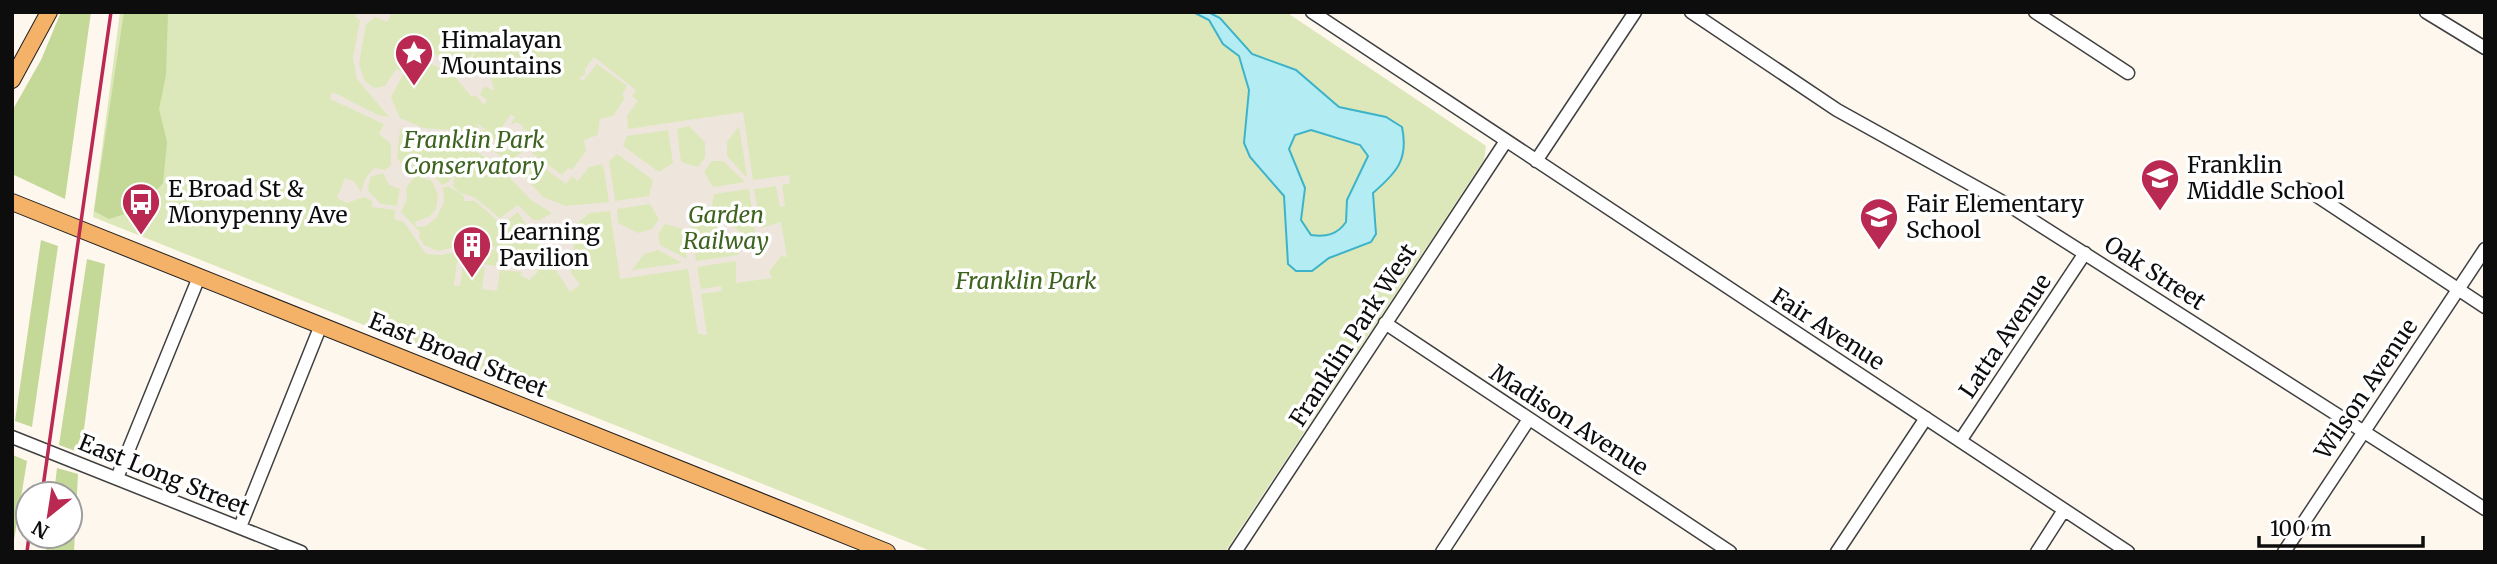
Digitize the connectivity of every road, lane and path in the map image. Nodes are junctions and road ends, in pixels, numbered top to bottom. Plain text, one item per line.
1 (49, 12) edge
2 (1312, 12) edge
3 (1636, 12) edge
4 (1691, 12) edge
5 (2035, 12) edge
6 (2426, 12) edge
7 (2485, 48) edge
8 (2128, 73) dead end
9 (12, 80) edge
10 (1506, 141) junction
11 (1536, 161) junction
12 (2308, 190) dead end
13 (12, 202) edge
14 (2485, 249) edge
15 (2085, 253) junction
16 (199, 278) junction
17 (2458, 289) junction
18 (2485, 307) edge
19 (1385, 323) junction
20 (321, 325) junction
21 (1926, 418) junction
22 (1529, 419) junction
23 (2364, 430) junction
24 (12, 437) edge
25 (1960, 441) junction
26 (117, 478) junction
27 (2485, 509) edge
28 (2064, 510) junction
29 (240, 527) junction
30 (878, 550) edge
31 (297, 551) edge
32 (1235, 552) edge
33 (1442, 552) edge
34 (1730, 552) edge
35 (1837, 552) edge
36 (2037, 552) edge
37 (2128, 552) edge
38 (2284, 552) edge

1 - 9 main road
2 - 10 street, Fair Avenue
3 - 11 street
4 - 15 street, Oak Street
5 - 8 street
6 - 7 street
10 - 11 street, Fair Avenue
10 - 19 street, Franklin Park West
11 - 21 street, Fair Avenue
12 - 17 street
13 - 16 main road, East Broad Street
14 - 17 street, Wilson Avenue
15 - 23 street, Oak Street
15 - 25 street, Latta Avenue
16 - 20 main road, East Broad Street
16 - 26 street
17 - 18 street
17 - 23 street, Wilson Avenue
19 - 22 street, Madison Avenue
19 - 32 street, Franklin Park West
20 - 29 street
20 - 30 main road, East Broad Street
21 - 25 street, Fair Avenue
21 - 35 street
22 - 33 street
22 - 34 street, Madison Avenue
23 - 27 street, Oak Street
23 - 38 street, Wilson Avenue
24 - 26 street, East Long Street
25 - 28 street, Fair Avenue
26 - 29 street, East Long Street
28 - 36 street
28 - 37 street, Fair Avenue
29 - 31 street, East Long Street

